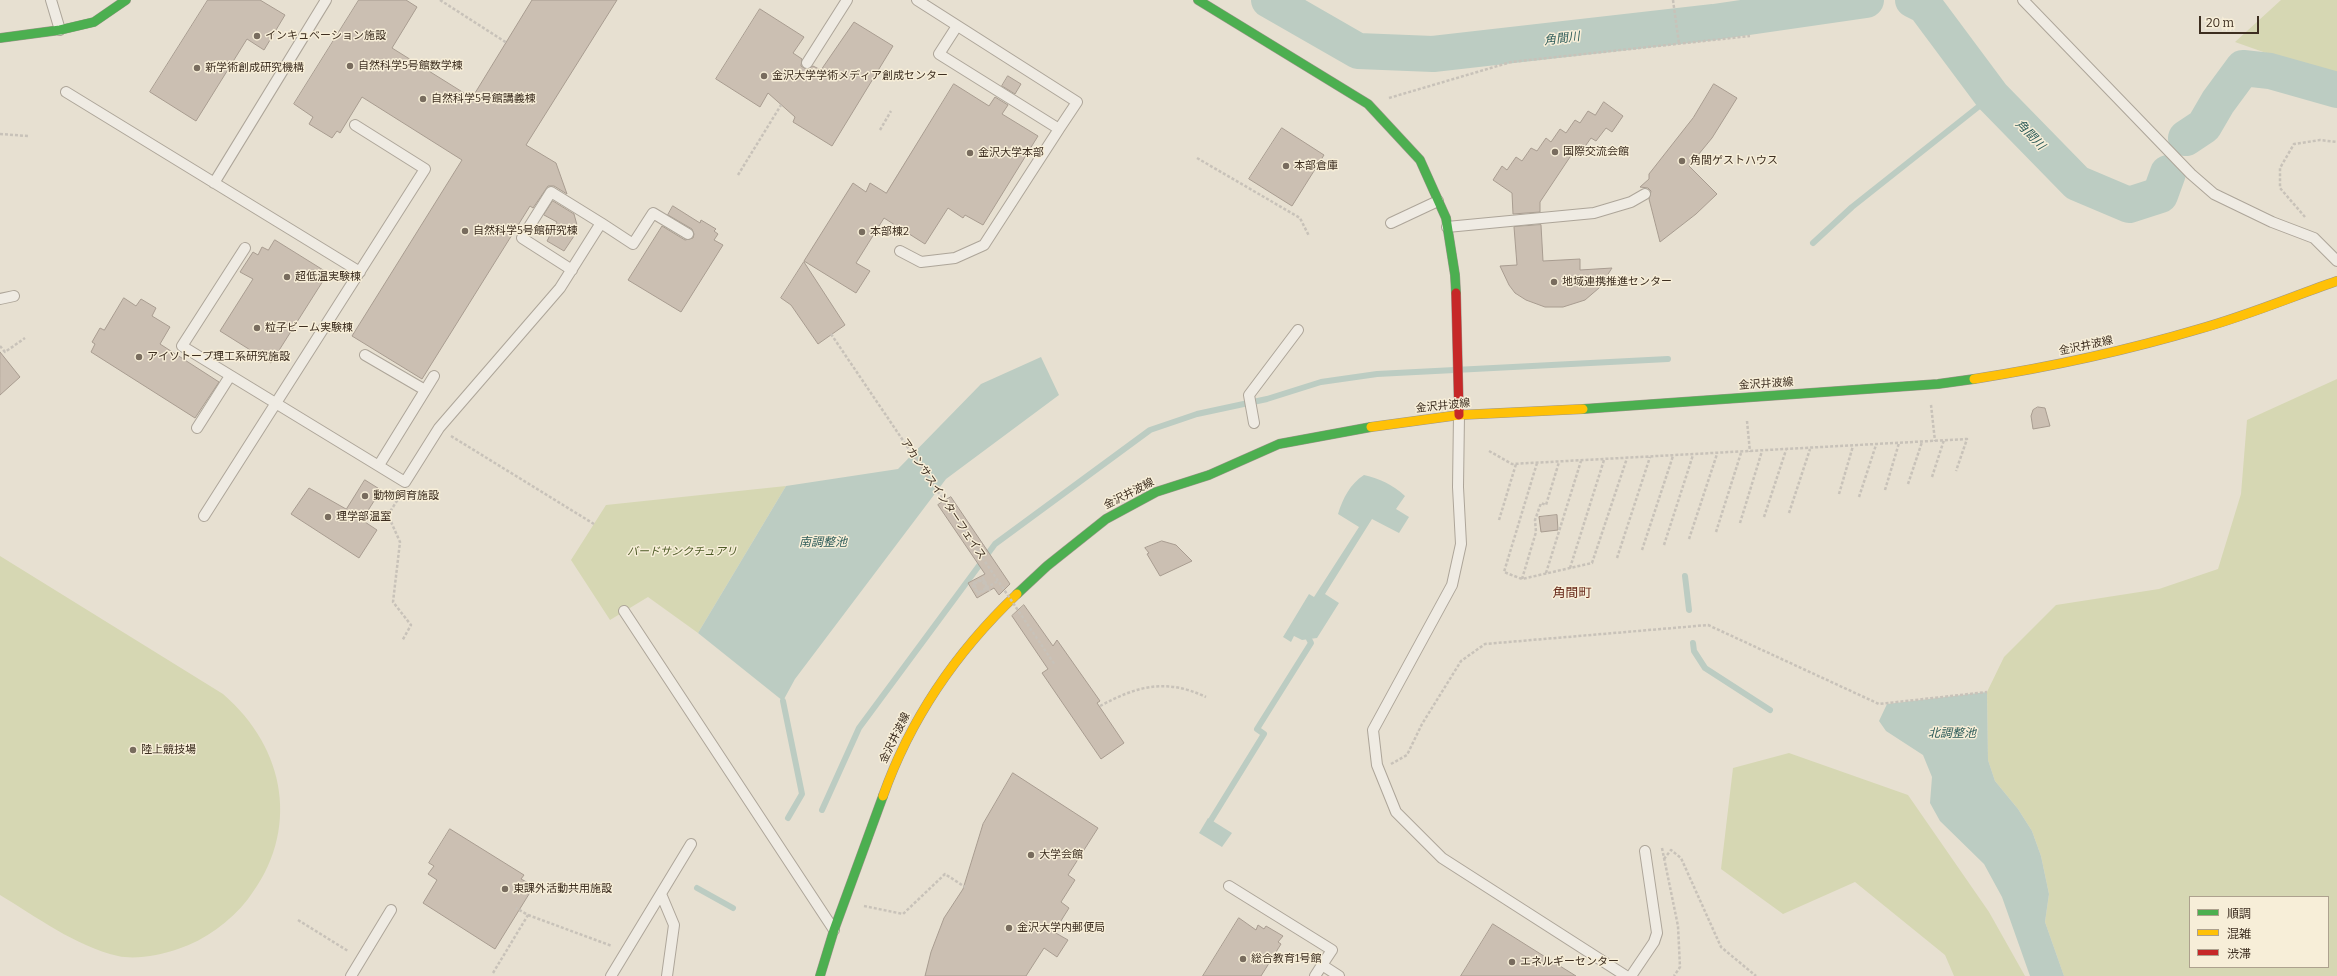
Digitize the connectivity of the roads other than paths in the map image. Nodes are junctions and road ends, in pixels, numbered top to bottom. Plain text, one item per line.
1 (51, 0) edge
2 (126, 0) edge
3 (326, 0) edge
4 (847, 0) edge
5 (916, 0) edge
6 (1198, 0) edge
7 (2023, 0) edge
8 (957, 26) junction
9 (60, 30) junction
10 (0, 38) edge
11 (807, 63) dead end
12 (66, 92) dead end
13 (355, 125) dead end
14 (1059, 129) junction
15 (214, 183) junction
16 (1645, 194) dead end
17 (1438, 202) junction
18 (601, 223) junction
19 (1390, 223) dead end
20 (1447, 227) junction
21 (688, 234) dead end
22 (245, 248) dead end
23 (900, 251) dead end
24 (2337, 261) edge
25 (572, 270) junction
26 (360, 272) junction
27 (2337, 281) edge
28 (14, 296) dead end
29 (0, 299) edge
30 (1298, 330) dead end
31 (365, 355) dead end
32 (230, 376) junction
33 (434, 376) dead end
34 (425, 390) junction
35 (277, 404) junction
36 (1459, 416) junction
37 (1253, 419) dead end
38 (196, 428) dead end
39 (379, 465) junction
40 (204, 516) dead end
41 (624, 611) dead end
42 (691, 844) dead end
43 (1645, 851) dead end
44 (1229, 886) dead end
45 (661, 894) junction
46 (391, 910) dead end
47 (834, 930) junction
48 (1322, 965) junction
49 (351, 976) edge
50 (611, 976) edge
51 (667, 976) edge
52 (820, 976) edge
53 (1315, 976) edge
54 (1339, 976) edge
55 (1626, 976) edge
56 (1631, 976) edge

1 - 9 lane
2 - 9 main road
3 - 15 lane
4 - 11 lane
5 - 8 lane
6 - 17 main road
7 - 24 lane
8 - 14 lane
8 - 14 lane
9 - 10 main road
12 - 15 lane
13 - 26 lane
14 - 23 lane
15 - 26 lane
16 - 20 lane
17 - 19 lane
17 - 20 main road
18 - 21 lane
18 - 25 lane
18 - 25 lane
20 - 36 main road
22 - 32 lane
25 - 39 lane
26 - 35 lane
27 - 36 main road, 金沢井波線
28 - 29 lane
30 - 37 lane
31 - 34 lane
32 - 35 lane
32 - 38 lane
33 - 34 lane
34 - 39 lane
35 - 39 lane
35 - 40 lane
36 - 47 main road, 金沢井波線
36 - 55 lane
41 - 47 lane
42 - 45 lane
43 - 56 lane
44 - 48 lane
45 - 50 lane
45 - 51 lane
46 - 49 lane
47 - 52 main road, 金沢井波線
48 - 53 lane
48 - 54 lane

